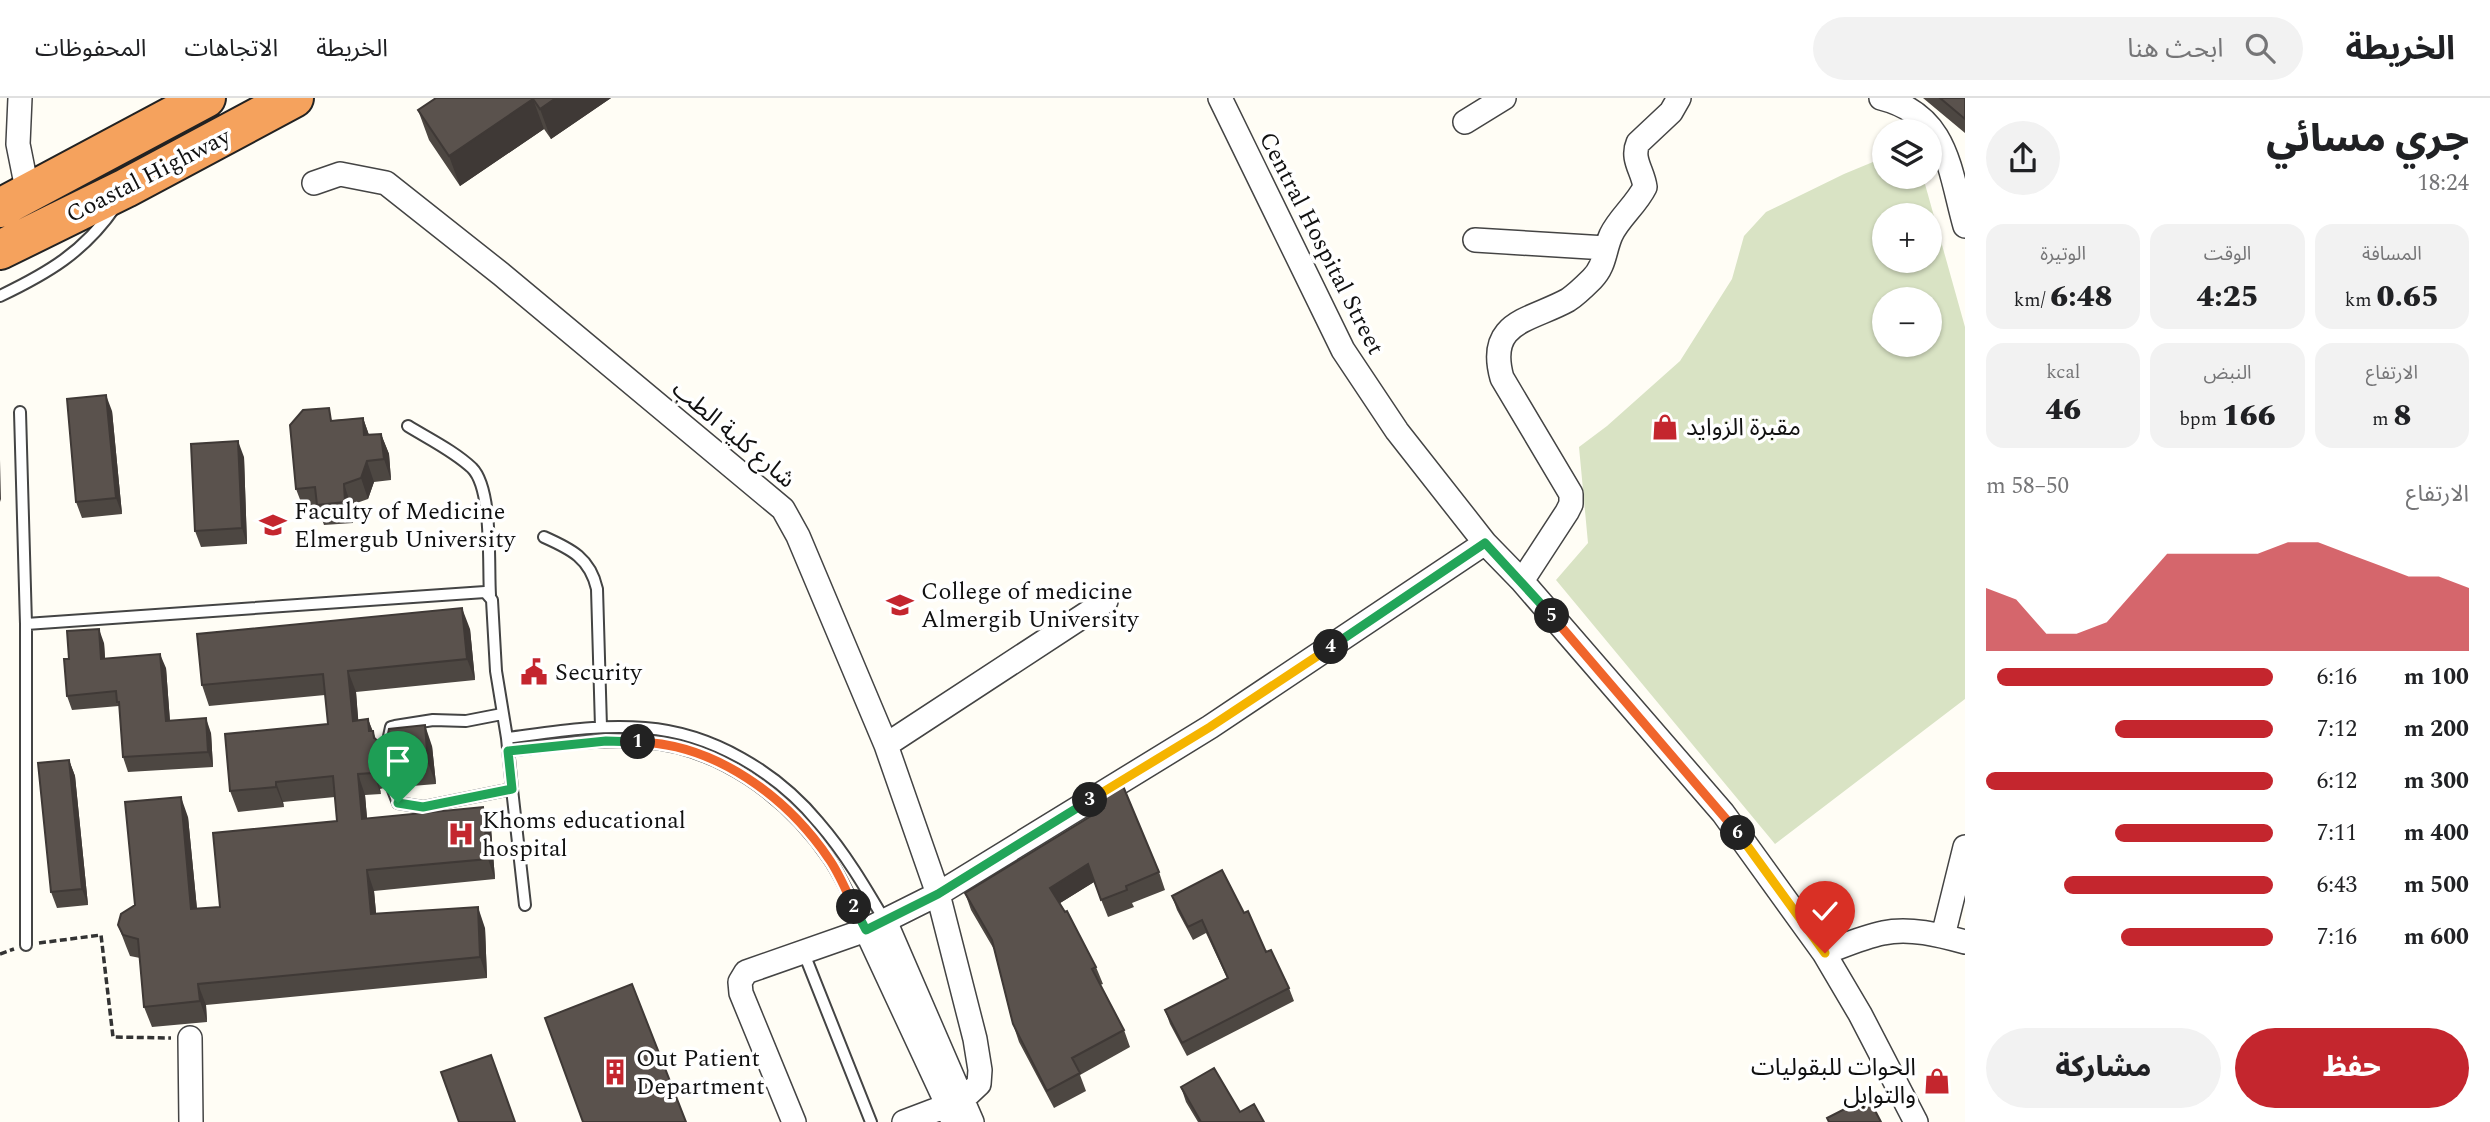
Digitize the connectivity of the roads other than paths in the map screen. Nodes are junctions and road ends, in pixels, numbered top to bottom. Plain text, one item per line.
1 (20, 98) edge
2 (206, 98) edge
3 (294, 98) edge
4 (1220, 98) edge
5 (1503, 98) edge
6 (1679, 98) edge
7 (1881, 98) edge
8 (1465, 122) dead end
9 (314, 183) dead end
10 (126, 188) junction
11 (14, 201) edge
12 (1965, 226) edge
13 (1475, 240) dead end
14 (1606, 248) junction
15 (0, 250) edge
16 (0, 296) edge
17 (20, 412) dead end
18 (408, 426) dead end
19 (544, 537) dead end
20 (1485, 543) junction
21 (1522, 581) junction
22 (490, 595) junction
23 (1106, 601) dead end
24 (26, 624) junction
25 (502, 713) junction
26 (601, 727) junction
27 (507, 738) junction
28 (886, 745) junction
29 (508, 751) junction
30 (388, 755) edge
31 (391, 785) edge
32 (512, 789) junction
33 (1965, 848) edge
34 (938, 894) junction
35 (525, 905) dead end
36 (875, 925) junction
37 (1942, 936) junction
38 (1965, 942) edge
39 (26, 945) road end
40 (803, 951) junction
41 (1825, 953) junction
42 (190, 1038) road end
43 (954, 1109) edge
44 (191, 1122) edge
45 (794, 1122) edge
46 (871, 1122) edge
47 (904, 1122) edge
48 (972, 1122) edge
49 (1916, 1122) edge

1 - 11 street
2 - 11 highway, Coastal Highway
3 - 10 highway, Coastal Highway
4 - 20 street, Central Hospital Street
5 - 8 street
6 - 14 street
7 - 12 street
9 - 28 street, شارع كلية الطب
10 - 15 highway, Coastal Highway
10 - 16 lane
13 - 14 street
14 - 21 street
17 - 24 lane
18 - 22 lane
19 - 26 lane
20 - 21 street, Central Hospital Street
20 - 34 street
21 - 41 street, Central Hospital Street
22 - 24 lane
22 - 25 lane
23 - 28 street
24 - 39 lane
25 - 27 lane
25 - 30 lane
26 - 27 lane
26 - 36 lane
27 - 29 lane
28 - 34 street, شارع كلية الطب
29 - 32 lane
29 - 36 lane
31 - 32 lane
32 - 35 lane
33 - 37 street
34 - 36 street
34 - 43 street, شارع كلية الطب
36 - 40 street
36 - 43 street
37 - 38 street
37 - 41 street
40 - 45 street
40 - 46 lane
41 - 49 street, Central Hospital Street
42 - 44 street
43 - 47 street
43 - 48 street

